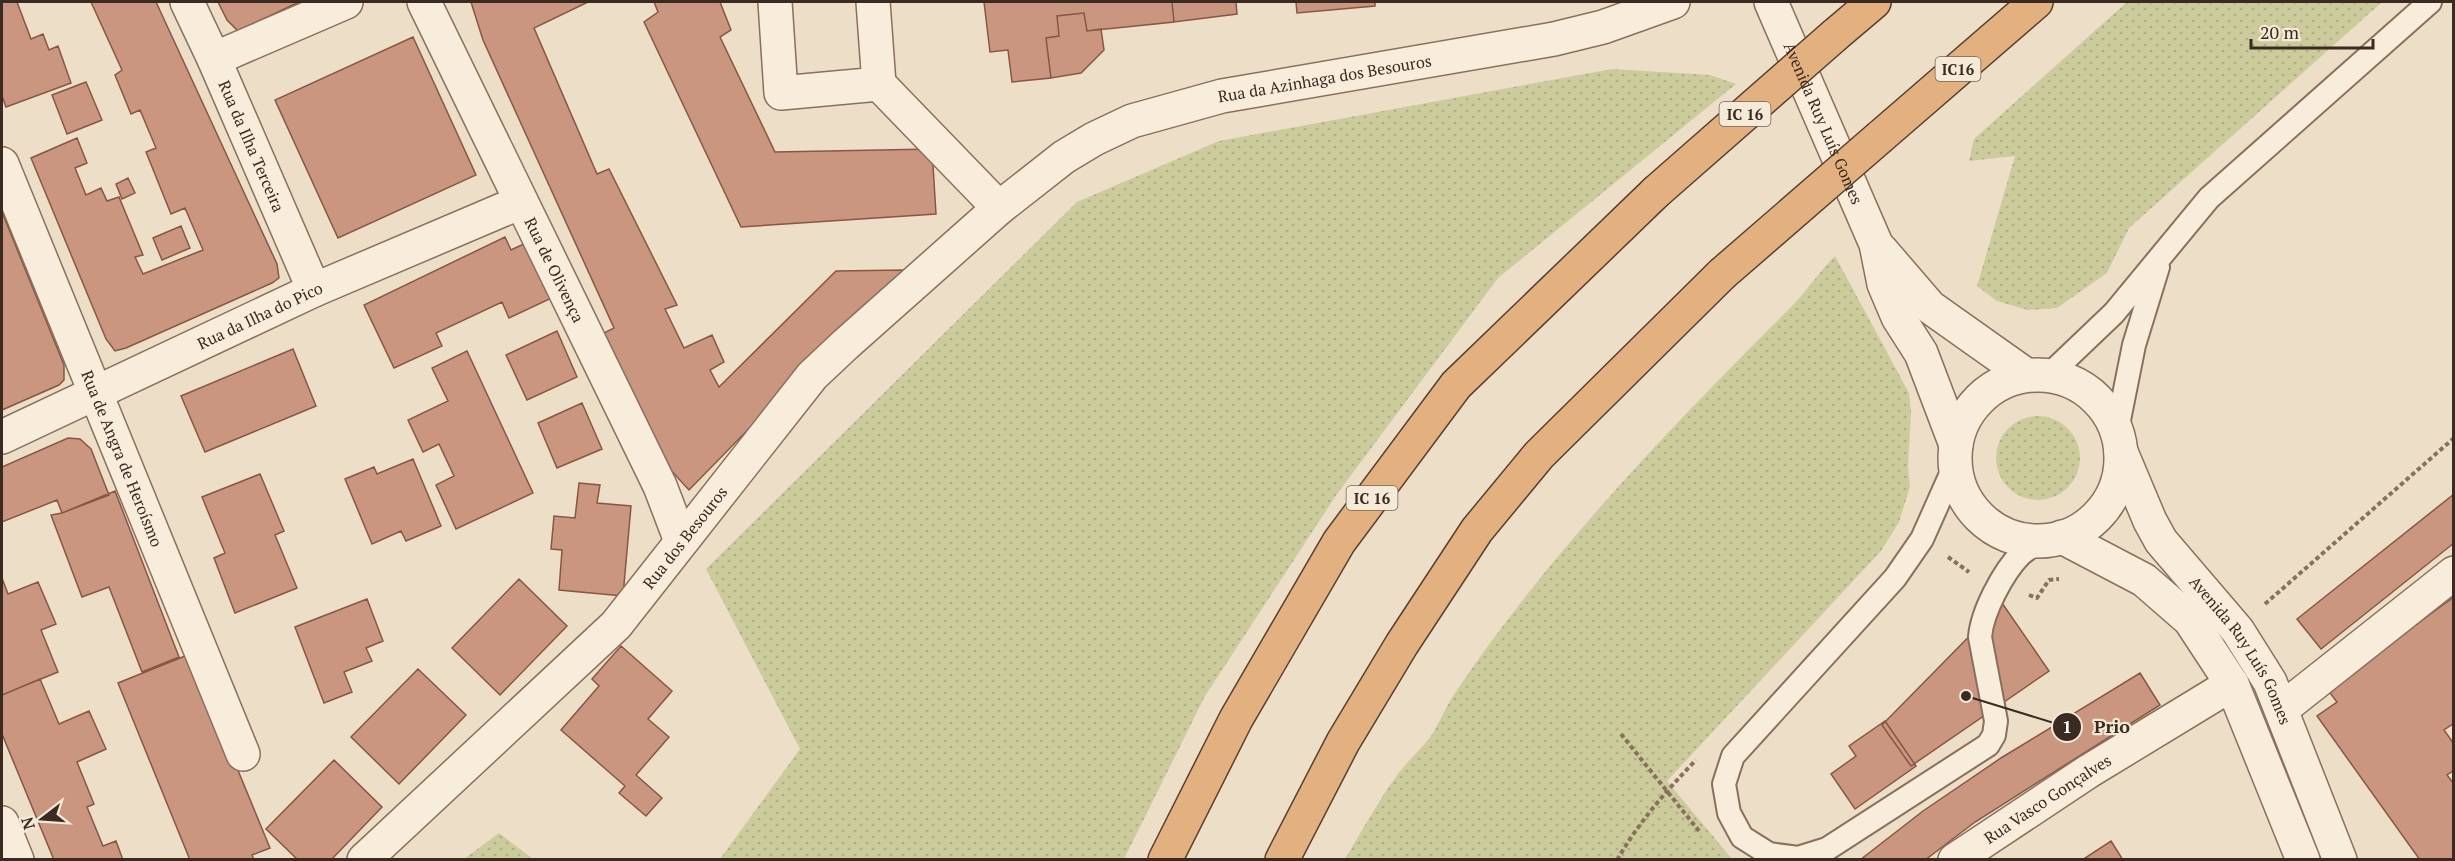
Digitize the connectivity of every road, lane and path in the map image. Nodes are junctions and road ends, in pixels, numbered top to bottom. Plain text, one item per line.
1 (187, 2) edge
2 (346, 2) edge
3 (424, 2) edge
4 (775, 2) edge
5 (873, 2) edge
6 (1673, 2) edge
7 (1771, 2) edge
8 (1874, 2) edge
9 (2036, 2) edge
10 (2430, 2) edge
11 (214, 59) junction
12 (879, 84) junction
13 (2, 164) edge
14 (521, 202) junction
15 (999, 208) junction
16 (1876, 244) junction
17 (2162, 257) junction
18 (314, 290) junction
19 (2037, 375) junction
20 (94, 393) junction
21 (2, 436) edge
22 (2454, 438) edge
23 (2119, 441) junction
24 (1956, 455) junction
25 (2051, 539) junction
26 (681, 541) junction
27 (2454, 573) edge
28 (2259, 609) dead end
29 (2232, 684) junction
30 (2282, 709) junction
31 (1621, 734) dead end
32 (243, 754) dead end
33 (2, 823) edge
34 (1701, 834) dead end
35 (17, 860) edge
36 (364, 860) edge
37 (1165, 860) edge
38 (1282, 860) edge
39 (1955, 860) edge
40 (2302, 860) edge
41 (2340, 860) edge

1 - 11 street, Rua da Ilha Terceira
2 - 11 street
3 - 14 street, Rua de Olivença
4 - 12 street
5 - 12 street
6 - 15 street, Rua da Azinhaga dos Besouros
7 - 16 street, Avenida Ruy Luís Gomes
8 - 37 highway, IC 16, bridge
9 - 38 highway, IC16, bridge
10 - 17 lane
11 - 18 street, Rua da Ilha Terceira
12 - 15 street
13 - 20 street, Rua de Angra de Heroísmo
14 - 18 street, Rua da Ilha do Pico
14 - 26 street, Rua de Olivença
15 - 26 street, Rua dos Besouros
16 - 19 street, Avenida Ruy Luís Gomes
16 - 24 street, Avenida Ruy Luís Gomes
17 - 19 lane
17 - 23 lane
18 - 20 street, Rua da Ilha do Pico
19 - 23 street
19 - 24 street
20 - 21 street, Rua da Ilha do Pico
20 - 32 street, Rua de Angra de Heroísmo
22 - 28 path
23 - 25 street
23 - 30 street, Avenida Ruy Luís Gomes
24 - 25 street
24 - 25 lane
25 - 29 street, Avenida Ruy Luís Gomes
26 - 36 street, Rua dos Besouros
27 - 30 street
29 - 39 street, Rua Vasco Gonçalves
29 - 40 street, Avenida Ruy Luís Gomes
30 - 41 street, Avenida Ruy Luís Gomes
31 - 34 path
33 - 35 street

